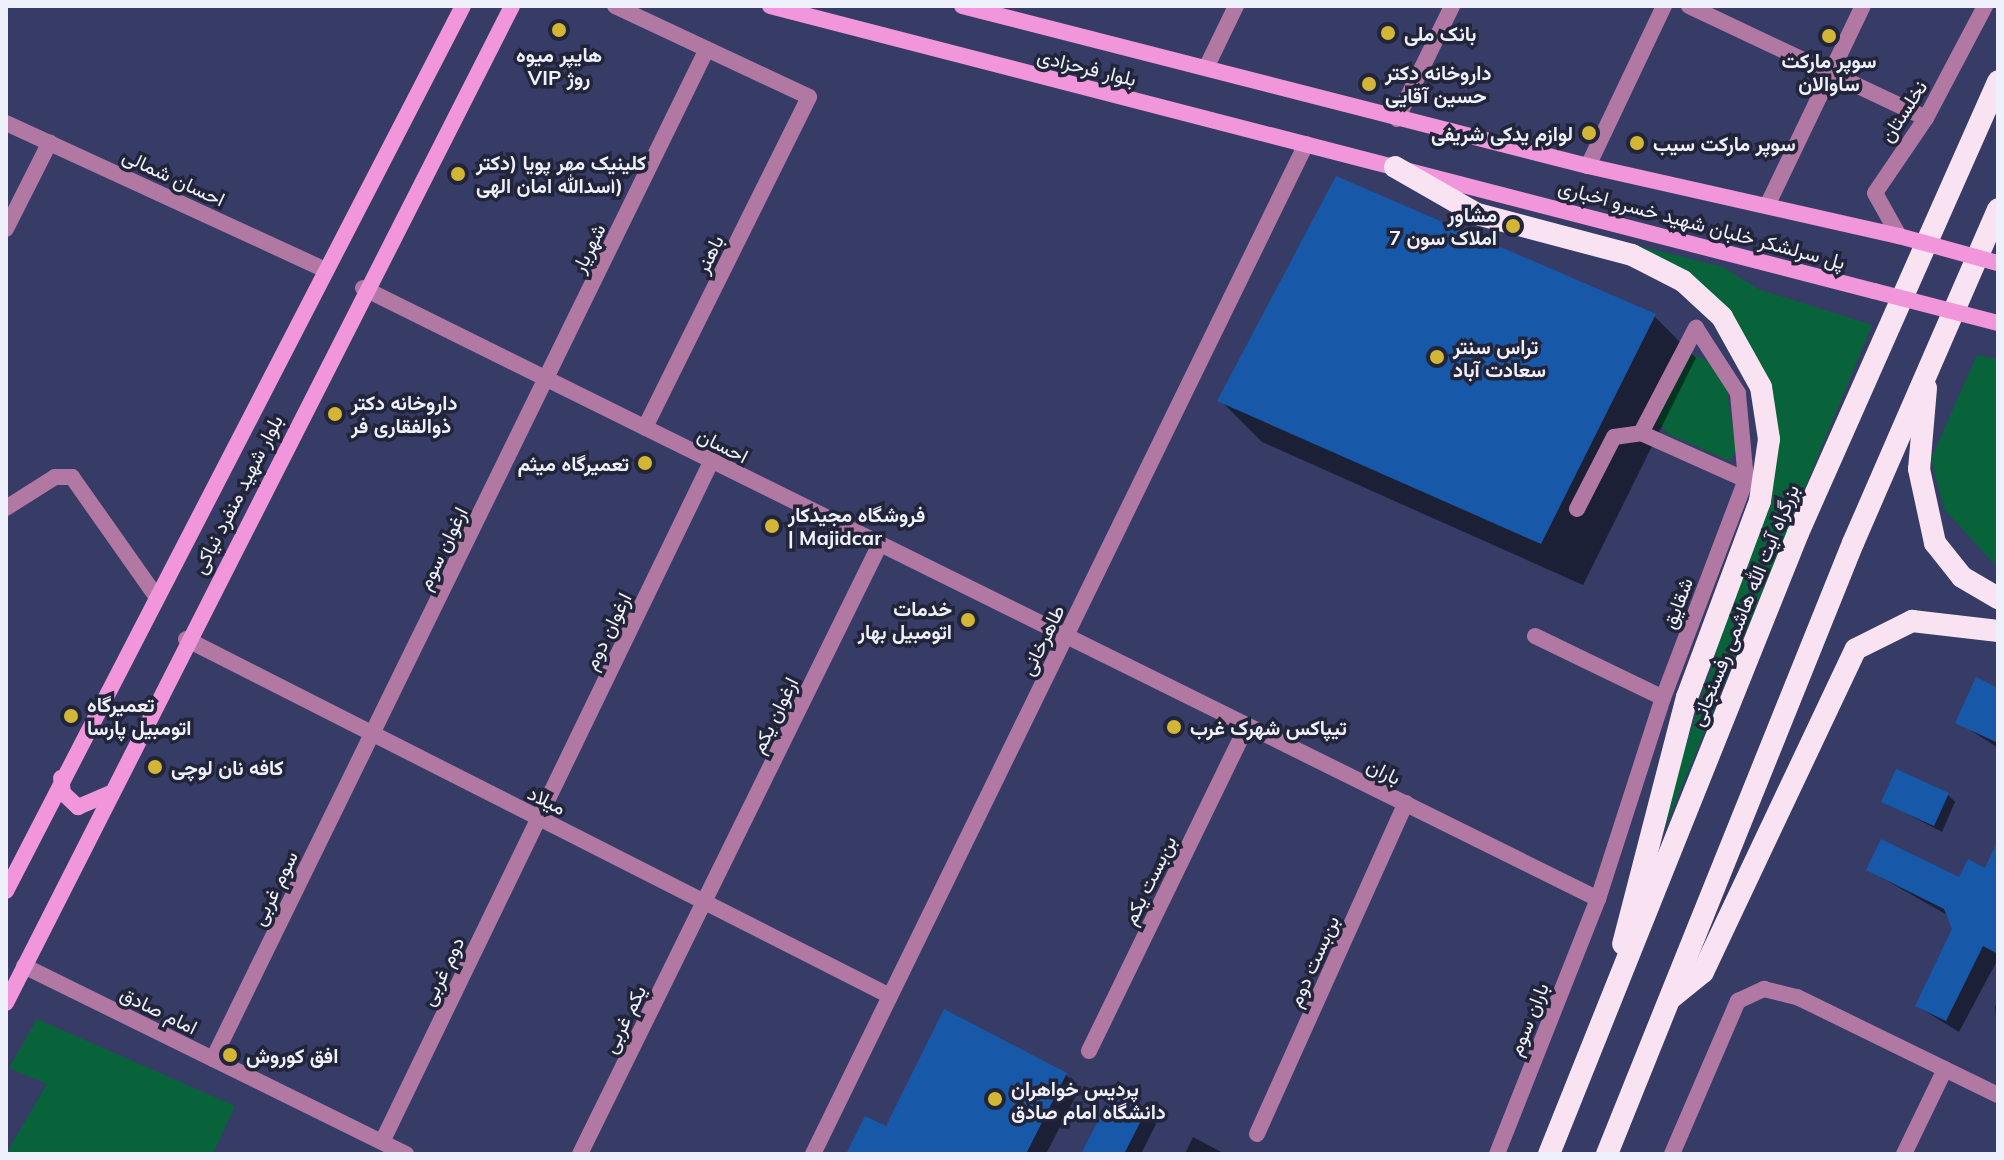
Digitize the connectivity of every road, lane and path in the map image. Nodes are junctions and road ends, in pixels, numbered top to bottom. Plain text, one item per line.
1 (463, 6) edge
2 (512, 6) edge
3 (615, 6) edge
4 (770, 6) edge
5 (962, 6) edge
6 (1236, 6) edge
7 (1452, 6) edge
8 (1664, 6) edge
9 (1689, 6) edge
10 (1863, 6) edge
11 (1985, 6) edge
12 (819, 12) edge
13 (707, 49) junction
14 (1206, 68) junction
15 (1831, 72) junction
16 (1998, 81) edge
17 (1926, 118) junction
18 (1397, 119) junction
19 (6, 123) edge
20 (50, 142) junction
21 (1306, 144) junction
22 (1588, 166) junction
23 (1395, 167) junction
24 (1767, 206) junction
25 (1998, 209) edge
26 (6, 229) edge
27 (1899, 236) junction
28 (1998, 263) edge
29 (325, 270) junction
30 (363, 288) junction
31 (1998, 323) edge
32 (1928, 366) junction
33 (547, 379) junction
34 (645, 428) junction
35 (1641, 433) junction
36 (711, 462) junction
37 (1746, 480) junction
38 (6, 508) edge
39 (1577, 509) dead end
40 (879, 546) junction
41 (156, 596) junction
42 (1998, 598) edge
43 (1998, 631) edge
44 (1535, 636) dead end
45 (186, 639) junction
46 (1064, 639) junction
47 (1663, 698) junction
48 (1246, 727) junction
49 (372, 734) junction
50 (61, 778) junction
51 (110, 793) junction
52 (1406, 803) junction
53 (539, 818) junction
54 (6, 891) edge
55 (1598, 899) junction
56 (704, 902) junction
57 (24, 966) junction
58 (1615, 990) junction
59 (890, 996) junction
60 (1670, 999) junction
61 (6, 1003) edge
62 (1089, 1051) dead end
63 (213, 1059) junction
64 (1945, 1069) junction
65 (1998, 1095) edge
66 (1257, 1134) dead end
67 (382, 1142) junction
68 (406, 1154) edge
69 (580, 1154) edge
70 (813, 1154) edge
71 (1497, 1154) edge
72 (1549, 1154) edge
73 (1607, 1154) edge
74 (1672, 1154) edge
75 (1904, 1154) edge

1 - 29 main road, بلوار شهید منفرد نیاکی
2 - 30 main road, بلوار شهید منفرد نیاکی
3 - 13 street
4 - 12 main road, بلوار فرحزادی
5 - 14 main road, بلوار فرحزادی
6 - 14 street
7 - 18 street
8 - 22 street
9 - 15 street
10 - 15 street
11 - 17 street, نخلستان
12 - 21 main road, بلوار فرحزادی
13 - 33 street, شهریار
13 - 34 street, باهنر
14 - 18 main road, بلوار فرحزادی
15 - 17 street
15 - 24 street
16 - 58 highway, بزرگراه آیت الله هاشمی رفسنجانی
17 - 27 street, نخلستان
18 - 22 main road, پل سرلشکر خلبان شهید خسرو اخباری
19 - 20 street, احسان شمالی
20 - 26 street
20 - 29 street, احسان شمالی
21 - 23 main road, بلوار فرحزادی
21 - 46 street, طاهرخانی
22 - 24 main road, پل سرلشکر خلبان شهید خسرو اخباری
23 - 31 main road, پل سرلشکر خلبان شهید خسرو اخباری, bridge
23 - 58 highway
24 - 27 main road, پل سرلشکر خلبان شهید خسرو اخباری
25 - 32 highway
27 - 28 main road, پل سرلشکر خلبان شهید خسرو اخباری, bridge
29 - 41 main road, بلوار شهید منفرد نیاکی
30 - 33 street, احسان
30 - 45 main road, بلوار شهید منفرد نیاکی
32 - 42 highway
32 - 60 highway
33 - 34 street, احسان
33 - 49 street, ارغوان سوم
34 - 36 street, احسان
35 - 37 street
35 - 37 street, شقایق
35 - 39 street
36 - 40 street, احسان
36 - 53 street, ارغوان دوم
37 - 47 street, شقایق
38 - 41 street
40 - 46 street, احسان
40 - 56 street, ارغوان یکم
41 - 50 main road, بلوار شهید منفرد نیاکی
43 - 60 highway
44 - 47 street
45 - 49 street, میلاد
45 - 51 main road, بلوار شهید منفرد نیاکی
46 - 48 street, باران
46 - 59 street, طاهرخانی
47 - 55 street, شقایق
48 - 52 street, باران
48 - 62 street, بن‌بست یکم
49 - 53 street, میلاد
49 - 63 street, سوم غربی
50 - 51 main road
50 - 54 main road, بلوار شهید منفرد نیاکی
51 - 57 main road, بلوار شهید منفرد نیاکی
52 - 55 street, باران
52 - 66 street, بن‌بست دوم
53 - 56 street, میلاد
53 - 67 street, دوم غربی
55 - 71 street, باران سوم
56 - 59 street, میلاد
56 - 69 street, یکم غربی
57 - 61 main road, بلوار شهید منفرد نیاکی
57 - 63 street, امام صادق
58 - 72 highway, بزرگراه آیت الله هاشمی رفسنجانی
59 - 70 street, طاهرخانی
60 - 73 highway
63 - 67 street, امام صادق
64 - 65 street
64 - 74 street
64 - 75 street
67 - 68 street, امام صادق

